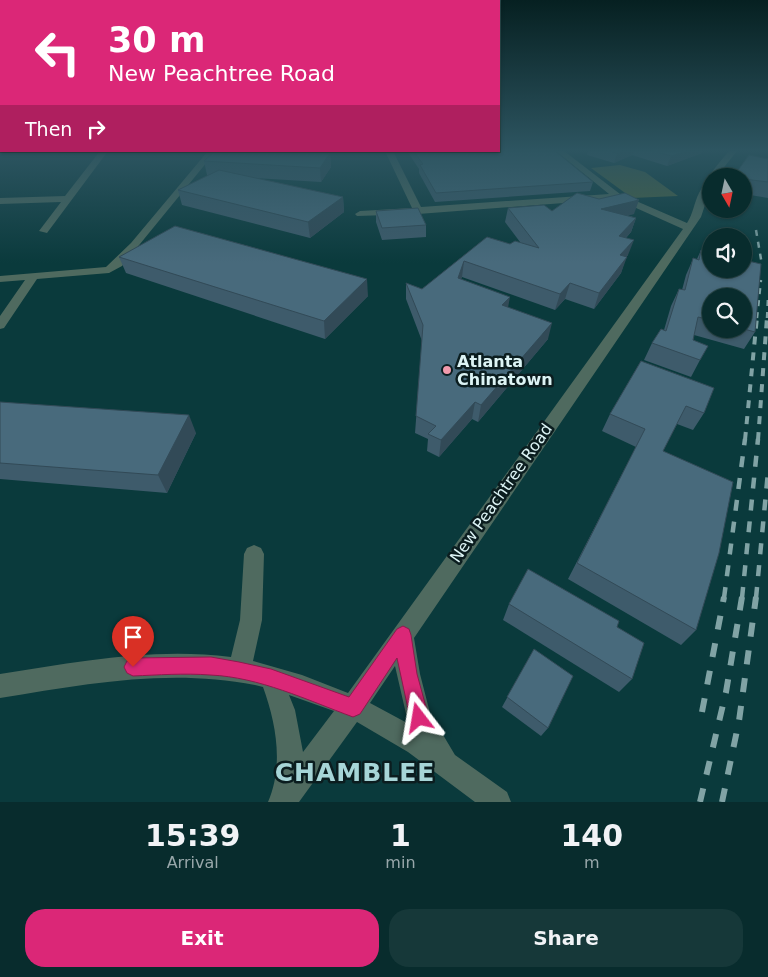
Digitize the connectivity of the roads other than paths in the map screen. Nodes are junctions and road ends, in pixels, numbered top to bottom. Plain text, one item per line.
1 (76, 188) edge
2 (181, 188) edge
3 (407, 188) edge
4 (607, 188) edge
5 (617, 196) junction
6 (702, 196) edge
7 (68, 199) junction
8 (0, 201) edge
9 (418, 211) junction
10 (360, 214) dead end
11 (685, 221) junction
12 (44, 231) dead end
13 (34, 276) junction
14 (0, 279) edge
15 (0, 325) edge
16 (254, 554) dead end
17 (403, 635) junction
18 (239, 670) junction
19 (271, 678) junction
20 (0, 686) edge
21 (353, 708) junction
22 (448, 767) junction
23 (283, 800) edge
24 (497, 802) edge

1 - 7 street
2 - 13 street
3 - 9 street
4 - 5 street
5 - 9 street
5 - 11 street
6 - 11 street, New Peachtree Road
7 - 8 street
7 - 12 street
9 - 10 street
11 - 17 street, New Peachtree Road
13 - 14 street
13 - 15 street
16 - 18 street
17 - 21 street, New Peachtree Road
17 - 22 street
18 - 19 street
18 - 20 street
19 - 21 street
19 - 23 street
21 - 22 street
21 - 23 street, New Peachtree Road
22 - 24 street

